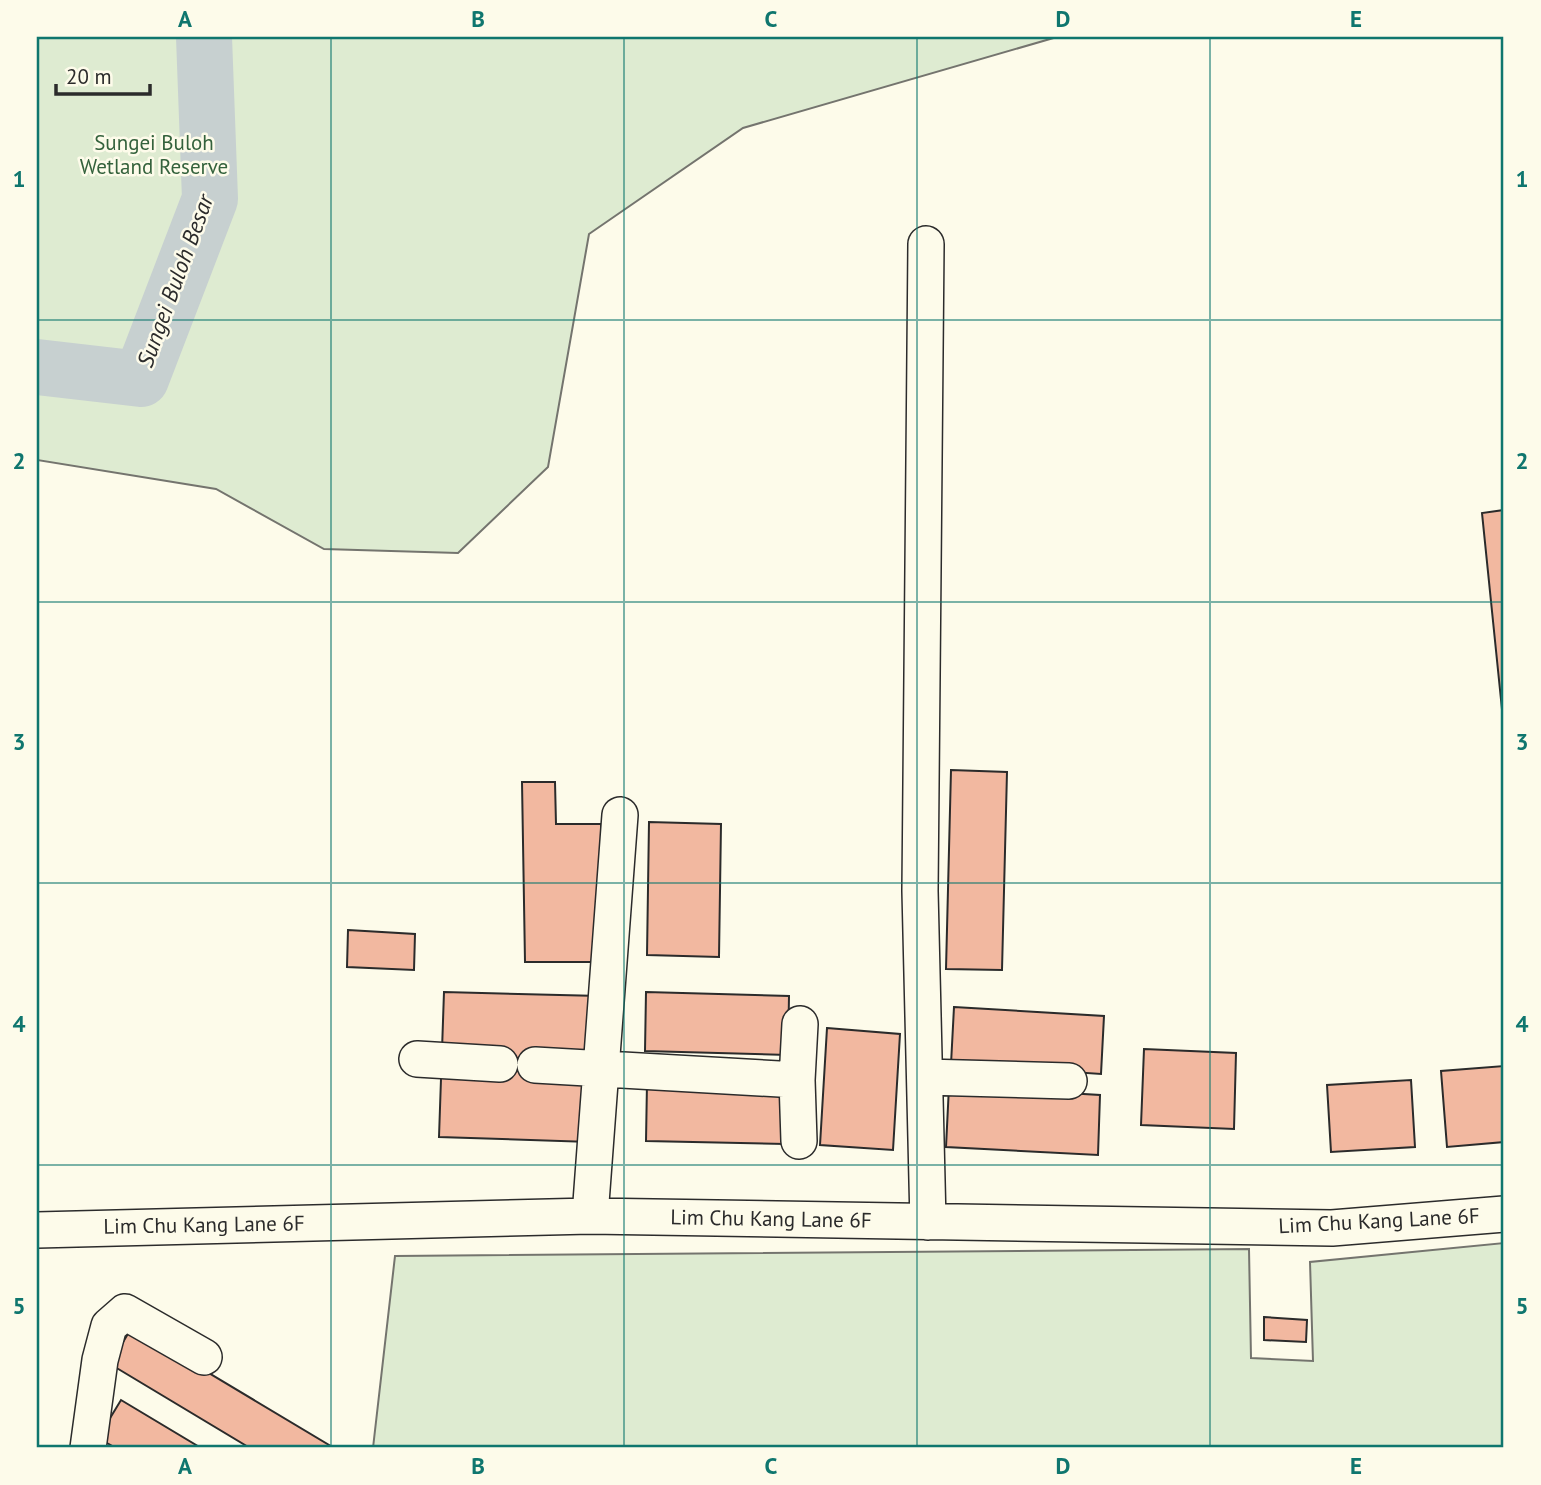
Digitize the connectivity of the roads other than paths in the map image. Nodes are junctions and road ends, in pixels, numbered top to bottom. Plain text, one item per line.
1 (926, 244) dead end
2 (620, 815) dead end
3 (800, 1024) dead end
4 (417, 1059) dead end
5 (500, 1065) dead end
6 (535, 1065) dead end
7 (601, 1069) junction
8 (925, 1077) junction
9 (797, 1080) junction
10 (1069, 1080) dead end
11 (799, 1141) dead end
12 (1504, 1214) edge
13 (590, 1216) junction
14 (928, 1222) junction
15 (37, 1230) edge
16 (204, 1357) dead end
17 (88, 1448) edge

1 - 8 street
2 - 7 street
3 - 9 street
4 - 5 street
6 - 7 street
7 - 9 street
7 - 13 street
8 - 10 street
8 - 14 street
9 - 11 street
12 - 14 street, Lim Chu Kang Lane 6F
13 - 14 street, Lim Chu Kang Lane 6F
13 - 15 street, Lim Chu Kang Lane 6F
16 - 17 street

